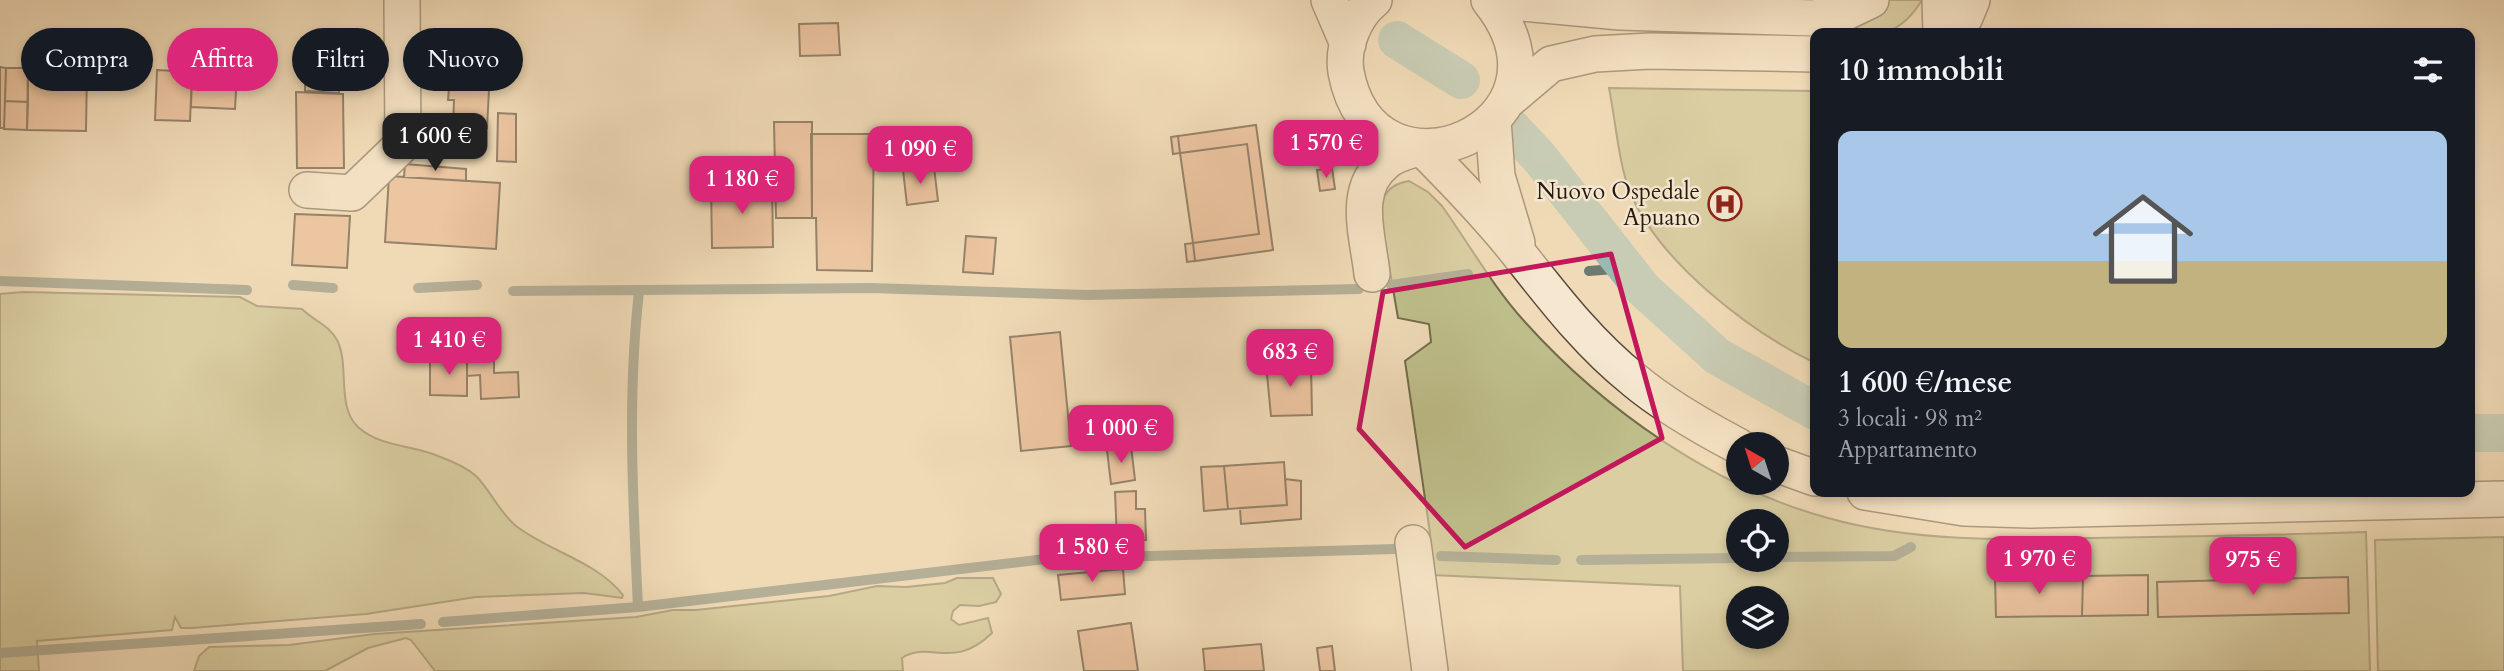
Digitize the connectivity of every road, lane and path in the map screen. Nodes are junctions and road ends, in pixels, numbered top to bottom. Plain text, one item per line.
1 (402, 0) edge
2 (1329, 0) edge
3 (1374, 0) edge
4 (1489, 0) edge
5 (1871, 0) edge
6 (1940, 0) edge
7 (1973, 0) edge
8 (1941, 28) edge
9 (1955, 28) edge
10 (1979, 28) edge
11 (1348, 44) junction
12 (1810, 54) edge
13 (1810, 76) edge
14 (1499, 111) junction
15 (1421, 147) junction
16 (307, 190) dead end
17 (1521, 257) junction
18 (1372, 274) dead end
19 (1726, 438) edge
20 (1789, 469) edge
21 (1810, 476) edge
22 (1896, 497) edge
23 (2504, 499) edge
24 (1413, 543) dead end
25 (1430, 671) edge

1 - 16 street
2 - 11 street
3 - 11 street
4 - 5 street
4 - 14 street
6 - 8 street
7 - 9 street
7 - 10 street
11 - 15 street
12 - 14 street
13 - 14 street
14 - 15 street
14 - 17 street
15 - 17 street
15 - 18 street
17 - 19 street
20 - 21 street
22 - 23 street
24 - 25 street

